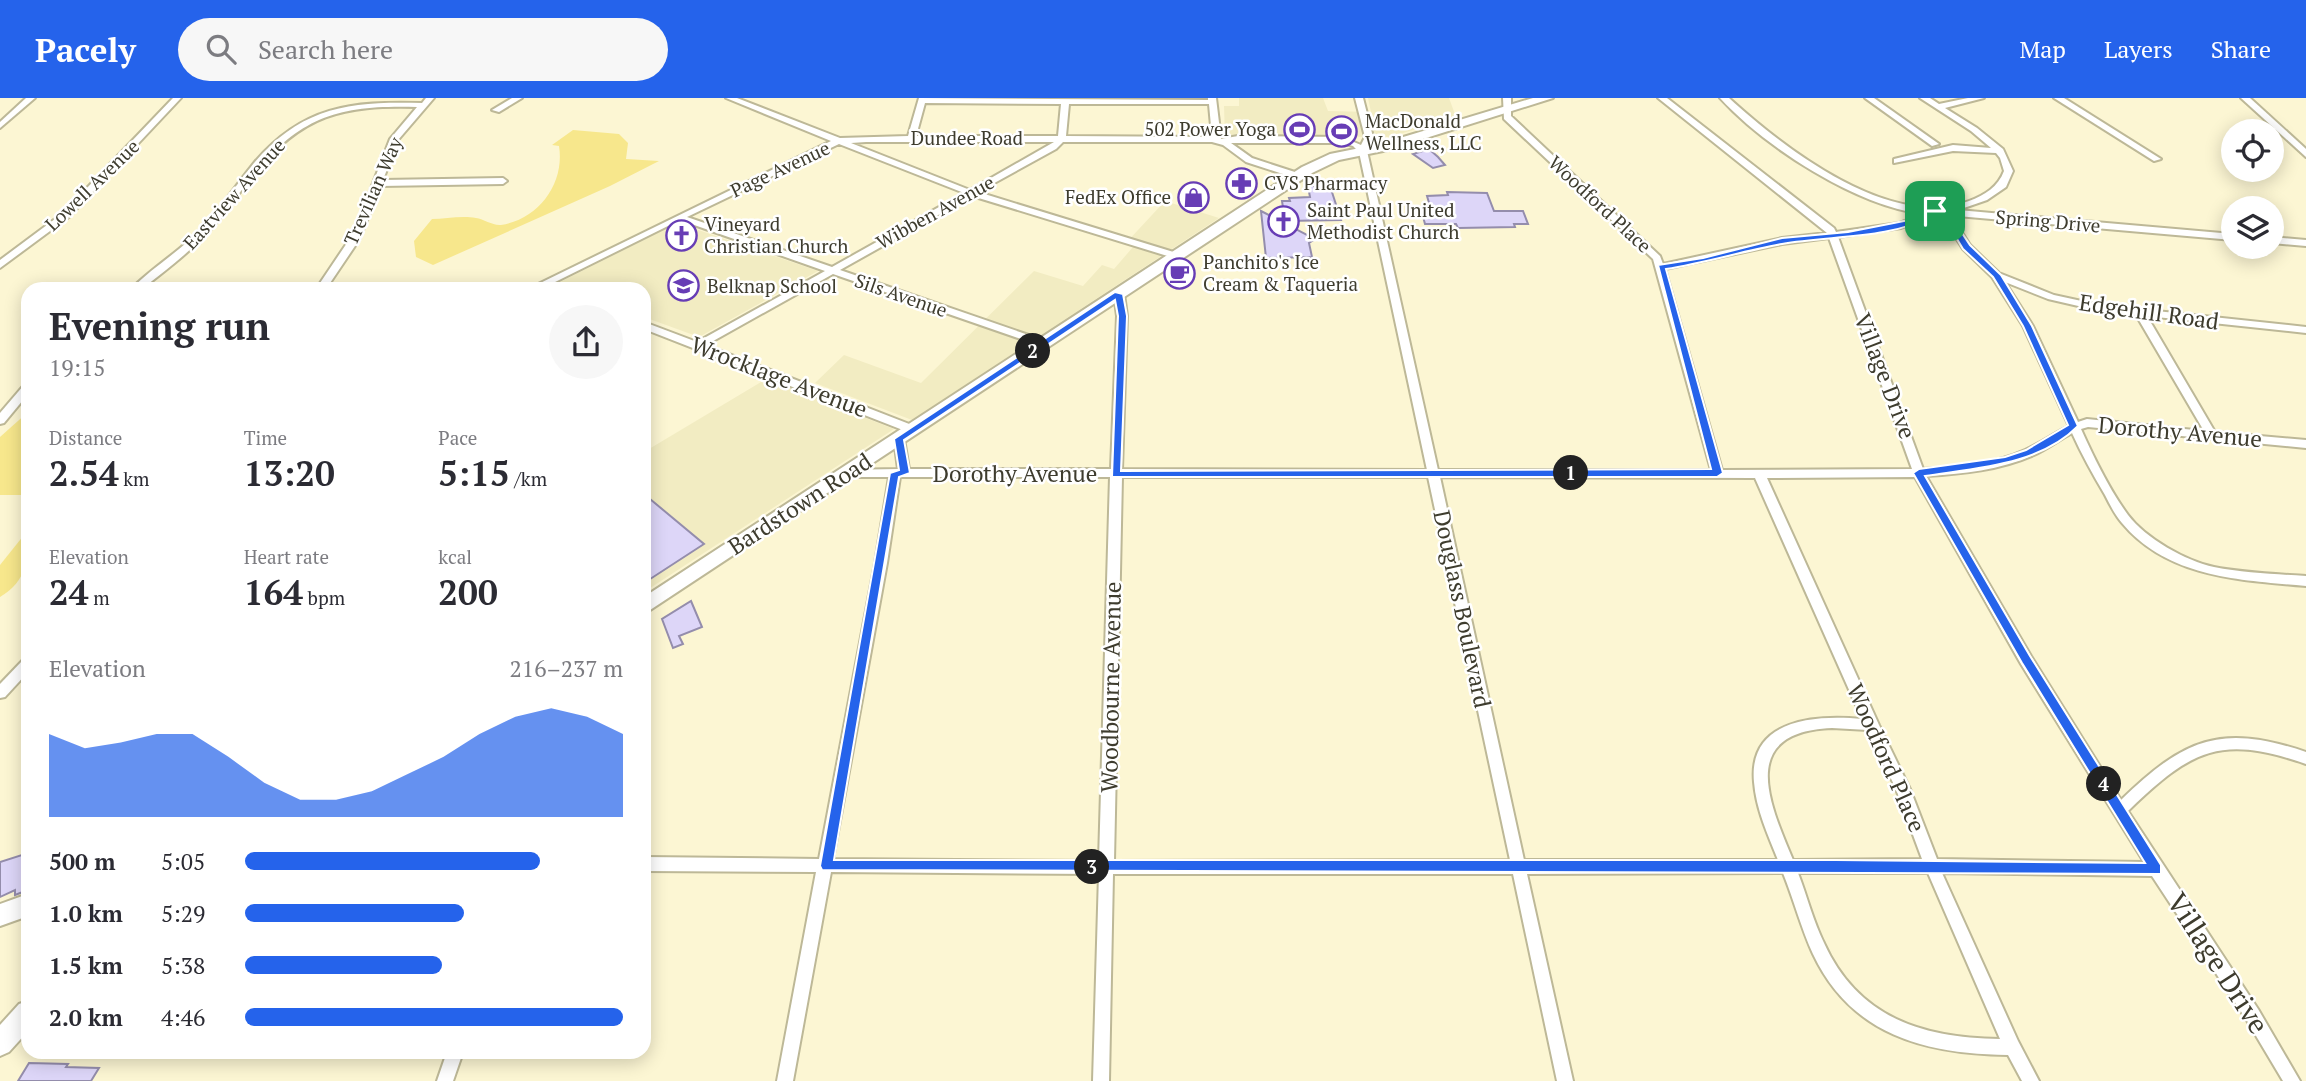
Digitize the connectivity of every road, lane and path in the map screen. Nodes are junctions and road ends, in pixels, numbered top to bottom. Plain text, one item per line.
1 (31, 98) edge
2 (177, 98) edge
3 (430, 98) edge
4 (518, 98) edge
5 (730, 98) edge
6 (1359, 98) edge
7 (1547, 98) edge
8 (1662, 98) edge
9 (1724, 98) edge
10 (1869, 98) edge
11 (1924, 98) edge
12 (1980, 98) edge
13 (2058, 98) edge
14 (2245, 98) edge
15 (923, 99) edge
16 (1065, 100) edge
17 (1139, 100) edge
18 (1212, 100) edge
19 (1507, 104) edge
20 (422, 106) junction
21 (1937, 107) junction
22 (496, 110) dead end
23 (0, 126) edge
24 (1062, 138) junction
25 (911, 139) junction
26 (1218, 140) junction
27 (839, 141) junction
28 (1935, 144) dead end
29 (1363, 151) junction
30 (2000, 151) junction
31 (2306, 154) edge
32 (2157, 159) dead end
33 (1897, 161) dead end
34 (1298, 176) junction
35 (503, 181) dead end
36 (379, 183) junction
37 (971, 193) junction
38 (1935, 211) junction
39 (679, 217) junction
40 (1833, 236) junction
41 (2221, 236) edge
42 (2284, 241) edge
43 (2306, 243) edge
44 (0, 251) edge
45 (16, 253) junction
46 (1177, 256) junction
47 (0, 265) edge
48 (1661, 267) junction
49 (831, 270) junction
50 (1996, 275) junction
51 (146, 282) edge
52 (325, 282) edge
53 (553, 282) edge
54 (1119, 294) junction
55 (2140, 313) junction
56 (651, 328) edge
57 (2306, 330) edge
58 (1045, 344) junction
59 (697, 346) junction
60 (21, 395) edge
61 (0, 420) edge
62 (2073, 426) junction
63 (906, 434) junction
64 (2213, 435) junction
65 (2306, 444) edge
66 (846, 473) junction
67 (900, 473) junction
68 (1717, 473) junction
69 (1759, 473) junction
70 (1919, 473) junction
71 (1116, 474) junction
72 (1433, 474) junction
73 (2306, 581) edge
74 (651, 602) edge
75 (21, 671) edge
76 (0, 693) edge
77 (1872, 725) junction
78 (2306, 758) edge
79 (2120, 810) junction
80 (651, 864) edge
81 (826, 866) junction
82 (1517, 866) junction
83 (1788, 866) junction
84 (1932, 866) junction
85 (1108, 867) junction
86 (2157, 870) junction
87 (21, 908) edge
88 (0, 915) edge
89 (21, 1020) edge
90 (0, 1043) edge
91 (2012, 1047) junction
92 (452, 1059) edge
93 (444, 1081) edge
94 (785, 1081) edge
95 (1101, 1081) edge
96 (1565, 1081) edge
97 (2031, 1081) edge
98 (2292, 1081) edge

1 - 23 street
2 - 45 street, Lowell Avenue
3 - 20 street, Trevilian Way
4 - 22 street
5 - 27 street, Dundee Road
6 - 29 street, Douglass Boulevard
7 - 19 main road, Bardstown Road
8 - 40 street, Village Drive
9 - 38 street
10 - 28 street
11 - 21 street
12 - 21 street
13 - 32 street
14 - 31 street
15 - 16 street
15 - 25 street
16 - 17 street
16 - 24 street
17 - 18 street
18 - 26 street
19 - 29 main road, Bardstown Road
19 - 48 street, Woodford Place
20 - 36 street, Trevilian Way
20 - 51 street, Eastview Avenue
21 - 30 street
24 - 25 street, Dundee Road
24 - 26 street, Dundee Road
24 - 37 street, Wibben Avenue
25 - 27 street, Dundee Road
26 - 29 street, Dundee Road
26 - 34 street
27 - 37 street
27 - 39 street, Page Avenue
29 - 34 main road, Bardstown Road
29 - 72 street, Douglass Boulevard
30 - 33 street
30 - 38 street
34 - 46 main road, Bardstown Road
35 - 36 street
36 - 52 street, Trevilian Way
37 - 46 street
37 - 49 street, Wibben Avenue
38 - 40 street, Spring Drive
38 - 41 street, Spring Drive
38 - 50 street
39 - 49 street, Sils Avenue
39 - 53 street, Page Avenue
40 - 48 street, Spring Drive
40 - 70 street, Village Drive
42 - 43 street
44 - 45 street
45 - 47 street, Lowell Avenue
46 - 54 main road, Bardstown Road
48 - 68 street, Woodford Place
49 - 58 street, Sils Avenue
49 - 59 street, Wibben Avenue
50 - 55 street, Edgehill Road
50 - 62 street
54 - 58 main road, Bardstown Road
54 - 71 street, Woodbourne Avenue
55 - 57 street, Edgehill Road
55 - 64 street
56 - 59 street, Wrocklage Avenue
58 - 63 main road, Bardstown Road
59 - 63 street, Wrocklage Avenue
60 - 61 street
62 - 64 street, Dorothy Avenue
62 - 70 street, Dorothy Avenue
62 - 73 street
63 - 66 main road, Bardstown Road
63 - 67 street
64 - 65 street, Dorothy Avenue
66 - 67 street, Dorothy Avenue
66 - 74 main road, Bardstown Road
67 - 71 street, Dorothy Avenue
67 - 81 street
68 - 69 street, Dorothy Avenue
68 - 72 street, Dorothy Avenue
69 - 70 street, Dorothy Avenue
69 - 77 street, Woodford Place
70 - 79 street, Village Drive
71 - 72 street, Dorothy Avenue
71 - 85 street, Woodbourne Avenue
72 - 82 street, Douglass Boulevard
75 - 76 street
77 - 83 street
77 - 84 street, Woodford Place
78 - 79 street
79 - 86 street, Village Drive
80 - 81 street
81 - 85 street
81 - 94 street
82 - 83 street
82 - 85 street
82 - 96 street, Douglass Boulevard
83 - 84 street
83 - 91 street
84 - 86 street
84 - 91 street, Woodford Place
85 - 95 street, Woodbourne Avenue
86 - 98 street, Village Drive
87 - 88 main road
89 - 90 main road
91 - 97 street, Woodford Place
92 - 93 street

